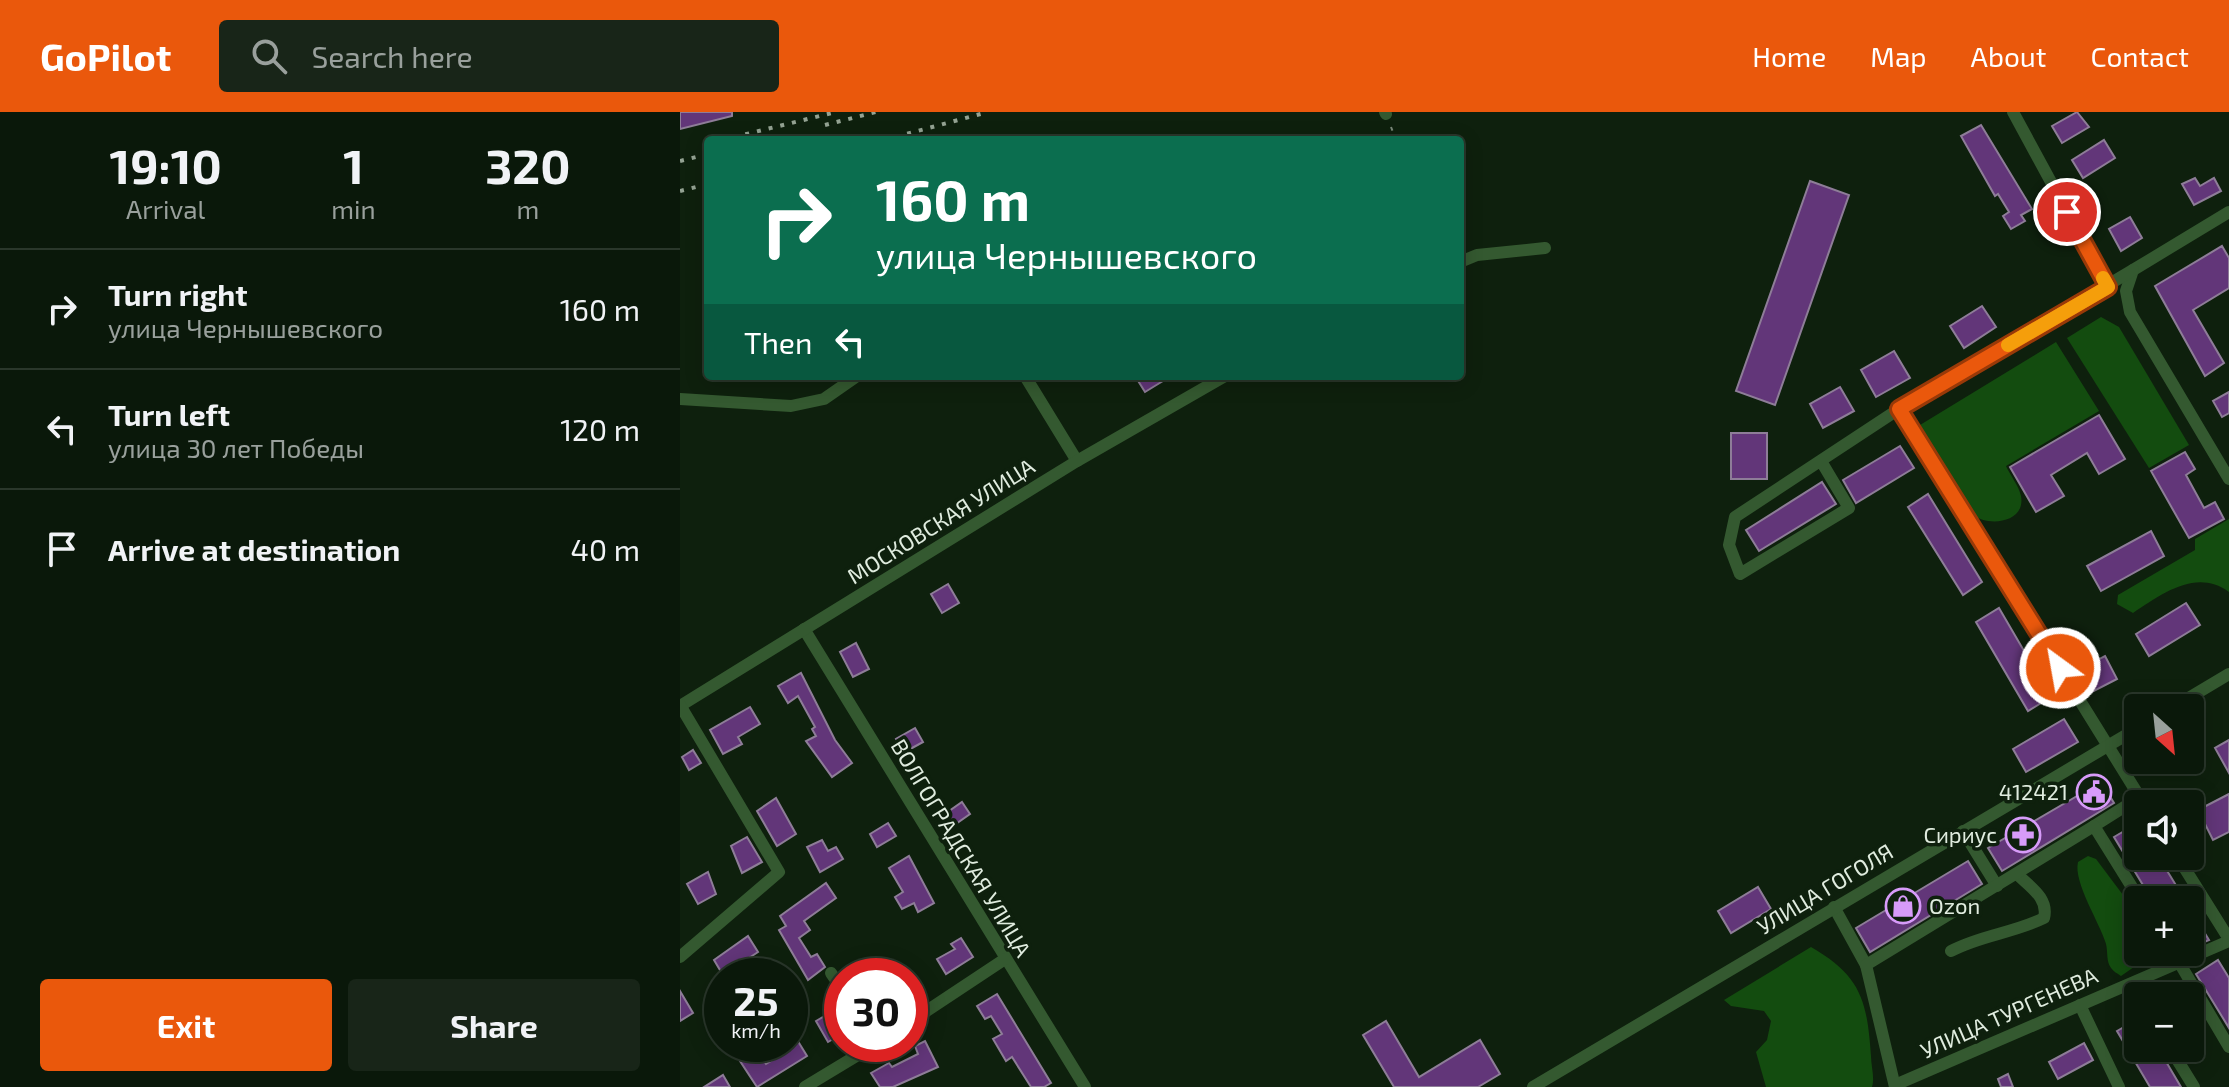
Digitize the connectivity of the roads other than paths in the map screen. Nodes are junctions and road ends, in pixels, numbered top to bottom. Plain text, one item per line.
1 (2013, 112) edge
2 (2229, 212) edge
3 (1545, 248) dead end
4 (1464, 258) edge
5 (2133, 270) junction
6 (2108, 287) junction
7 (851, 380) edge
8 (1027, 380) edge
9 (1218, 380) edge
10 (680, 399) edge
11 (1899, 409) junction
12 (1077, 461) junction
13 (1821, 461) junction
14 (2229, 479) edge
15 (804, 629) junction
16 (2229, 674) edge
17 (2195, 694) edge
18 (680, 706) edge
19 (2124, 737) edge
20 (2109, 746) junction
21 (2135, 790) edge
22 (2124, 810) edge
23 (2094, 826) junction
24 (1963, 831) junction
25 (2186, 870) edge
26 (2017, 874) junction
27 (1997, 886) junction
28 (2131, 886) edge
29 (1834, 907) junction
30 (2229, 940) edge
31 (2204, 948) edge
32 (1951, 951) dead end
33 (680, 957) edge
34 (1005, 959) junction
35 (1866, 965) junction
36 (2159, 966) edge
37 (2181, 966) edge
38 (2130, 982) edge
39 (2124, 985) edge
40 (2080, 1005) junction
41 (928, 1010) edge
42 (2229, 1047) edge
43 (846, 1062) edge
44 (2179, 1062) edge
45 (1895, 1086) edge
46 (805, 1087) edge
47 (1085, 1087) edge
48 (1533, 1087) edge
49 (2119, 1087) edge
50 (2194, 1087) edge

1 - 6 street
2 - 5 street
3 - 4 street
5 - 6 street
5 - 14 street
6 - 11 street
7 - 10 street
8 - 12 street
9 - 12 street, МОСКОВСКАЯ УЛИЦА
11 - 13 street
11 - 20 street
12 - 15 street, МОСКОВСКАЯ УЛИЦА
13 - 13 street
15 - 18 street, МОСКОВСКАЯ УЛИЦА
15 - 34 street, ВОЛГОГРАДСКАЯ УЛИЦА
16 - 17 street
18 - 33 street
19 - 20 street, УЛИЦА ГОГОЛЯ
20 - 21 street
20 - 24 street, УЛИЦА ГОГОЛЯ
22 - 23 street
23 - 26 street
23 - 28 street
24 - 27 street
24 - 29 street, УЛИЦА ГОГОЛЯ
25 - 30 street
26 - 27 street
26 - 32 street
27 - 35 street
29 - 35 street
29 - 48 street, УЛИЦА ГОГОЛЯ
30 - 31 street, УЛИЦА ТУРГЕНЕВА
34 - 41 street
34 - 47 street, ВОЛГОГРАДСКАЯ УЛИЦА
35 - 45 street
36 - 38 street, УЛИЦА ТУРГЕНЕВА
37 - 42 street
39 - 40 street, УЛИЦА ТУРГЕНЕВА
40 - 45 street, УЛИЦА ТУРГЕНЕВА
40 - 49 street
43 - 46 street
44 - 50 street

